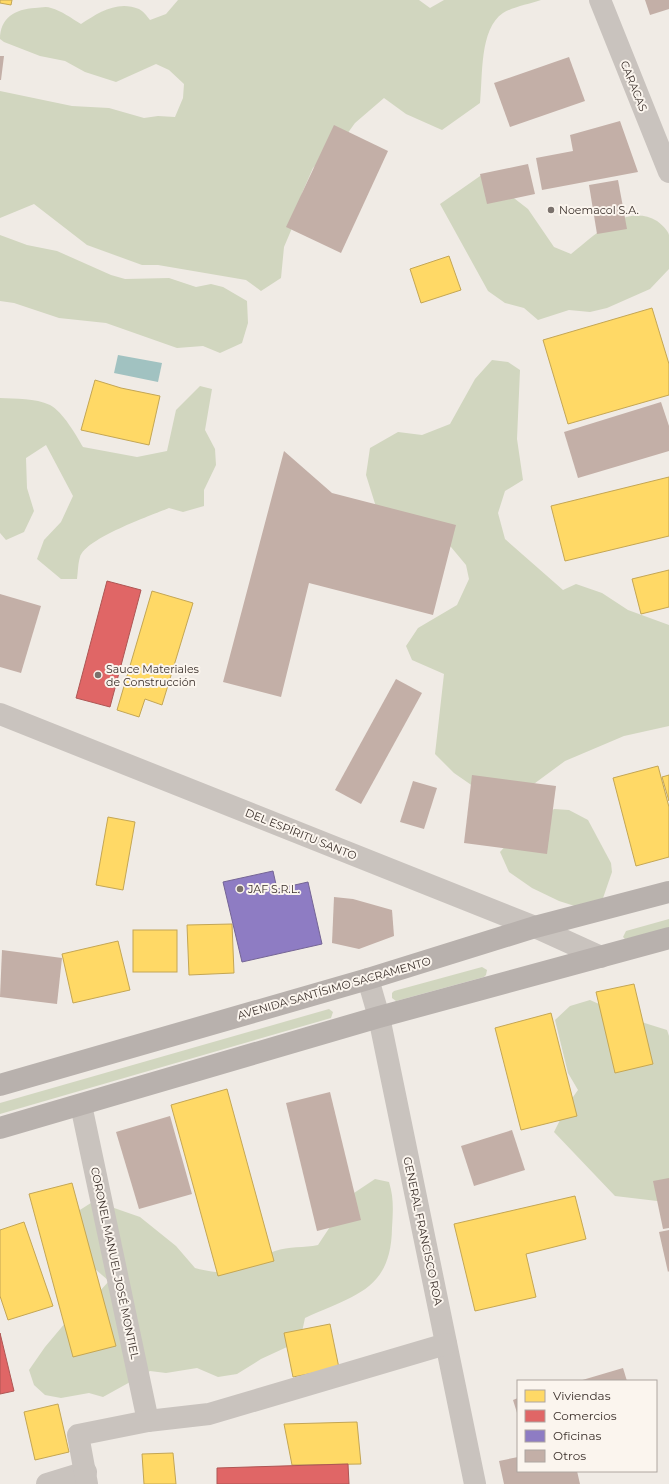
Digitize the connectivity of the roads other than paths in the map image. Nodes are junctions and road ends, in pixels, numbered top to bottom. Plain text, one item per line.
1 (600, 0) edge
2 (669, 172) edge
3 (0, 714) edge
4 (669, 892) edge
5 (535, 927) junction
6 (669, 938) edge
7 (601, 957) junction
8 (368, 979) junction
9 (379, 1017) junction
10 (0, 1085) edge
11 (81, 1104) junction
12 (0, 1128) edge
13 (446, 1344) junction
14 (148, 1421) junction
15 (86, 1478) edge
16 (47, 1484) edge
17 (475, 1484) edge

1 - 2 street, CARACAS
3 - 5 street, DEL ESPÍRITU SANTO
4 - 5 main road, AVENIDA SANTÍSIMO SACRAMENTO
5 - 7 street, DEL ESPÍRITU SANTO
5 - 8 main road, AVENIDA SANTÍSIMO SACRAMENTO
6 - 7 main road
7 - 9 main road
8 - 9 street, GENERAL FRANCISCO ROA
8 - 10 main road, AVENIDA SANTÍSIMO SACRAMENTO
9 - 11 main road
9 - 13 street, GENERAL FRANCISCO ROA
11 - 12 main road
11 - 14 street, CORONEL MANUEL JOSÉ MONTIEL
13 - 14 street
13 - 17 street, GENERAL FRANCISCO ROA
14 - 15 street
15 - 16 street

